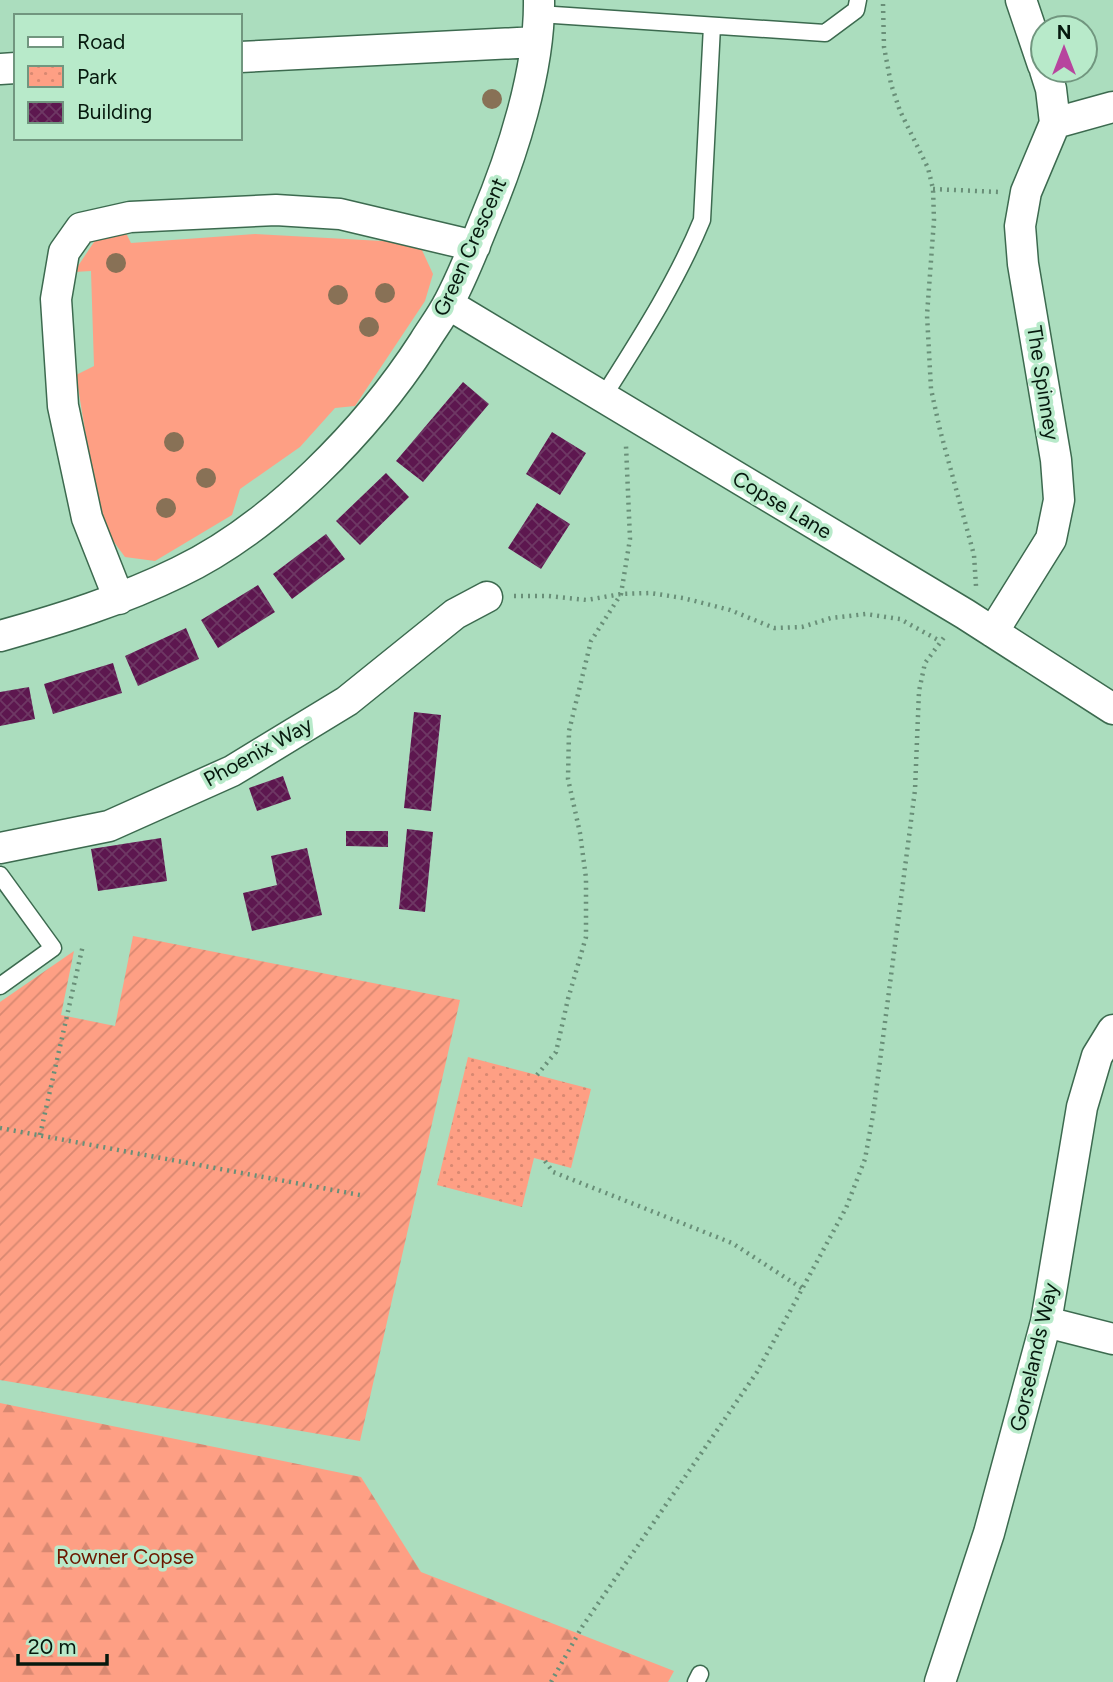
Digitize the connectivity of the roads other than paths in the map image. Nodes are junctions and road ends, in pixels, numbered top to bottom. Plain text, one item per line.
1 (858, 0) edge
2 (1021, 0) edge
3 (538, 19) edge
4 (1029, 24) edge
5 (712, 26) junction
6 (242, 57) edge
7 (1049, 84) edge
8 (1113, 107) edge
9 (1055, 123) junction
10 (475, 246) junction
11 (448, 304) junction
12 (614, 404) junction
13 (487, 597) road end
14 (119, 598) junction
15 (993, 632) junction
16 (0, 636) edge
17 (1113, 709) edge
18 (0, 848) edge
19 (0, 875) edge
20 (0, 986) edge
21 (1113, 1030) edge
22 (1046, 1322) junction
23 (1113, 1339) edge
24 (940, 1682) edge

1 - 5 lane
2 - 4 street
3 - 5 lane
3 - 6 street
3 - 10 street, Green Crescent
5 - 12 lane
7 - 9 street, The Spinney
8 - 9 street
9 - 15 street, The Spinney
10 - 11 street, Green Crescent
10 - 14 street
11 - 12 street, Copse Lane
11 - 14 street, Green Crescent
12 - 15 street, Copse Lane
13 - 18 street, Phoenix Way
14 - 16 street, Green Crescent
15 - 17 street, Copse Lane
19 - 20 lane
21 - 22 street, Gorselands Way
22 - 23 street
22 - 24 street, Gorselands Way

